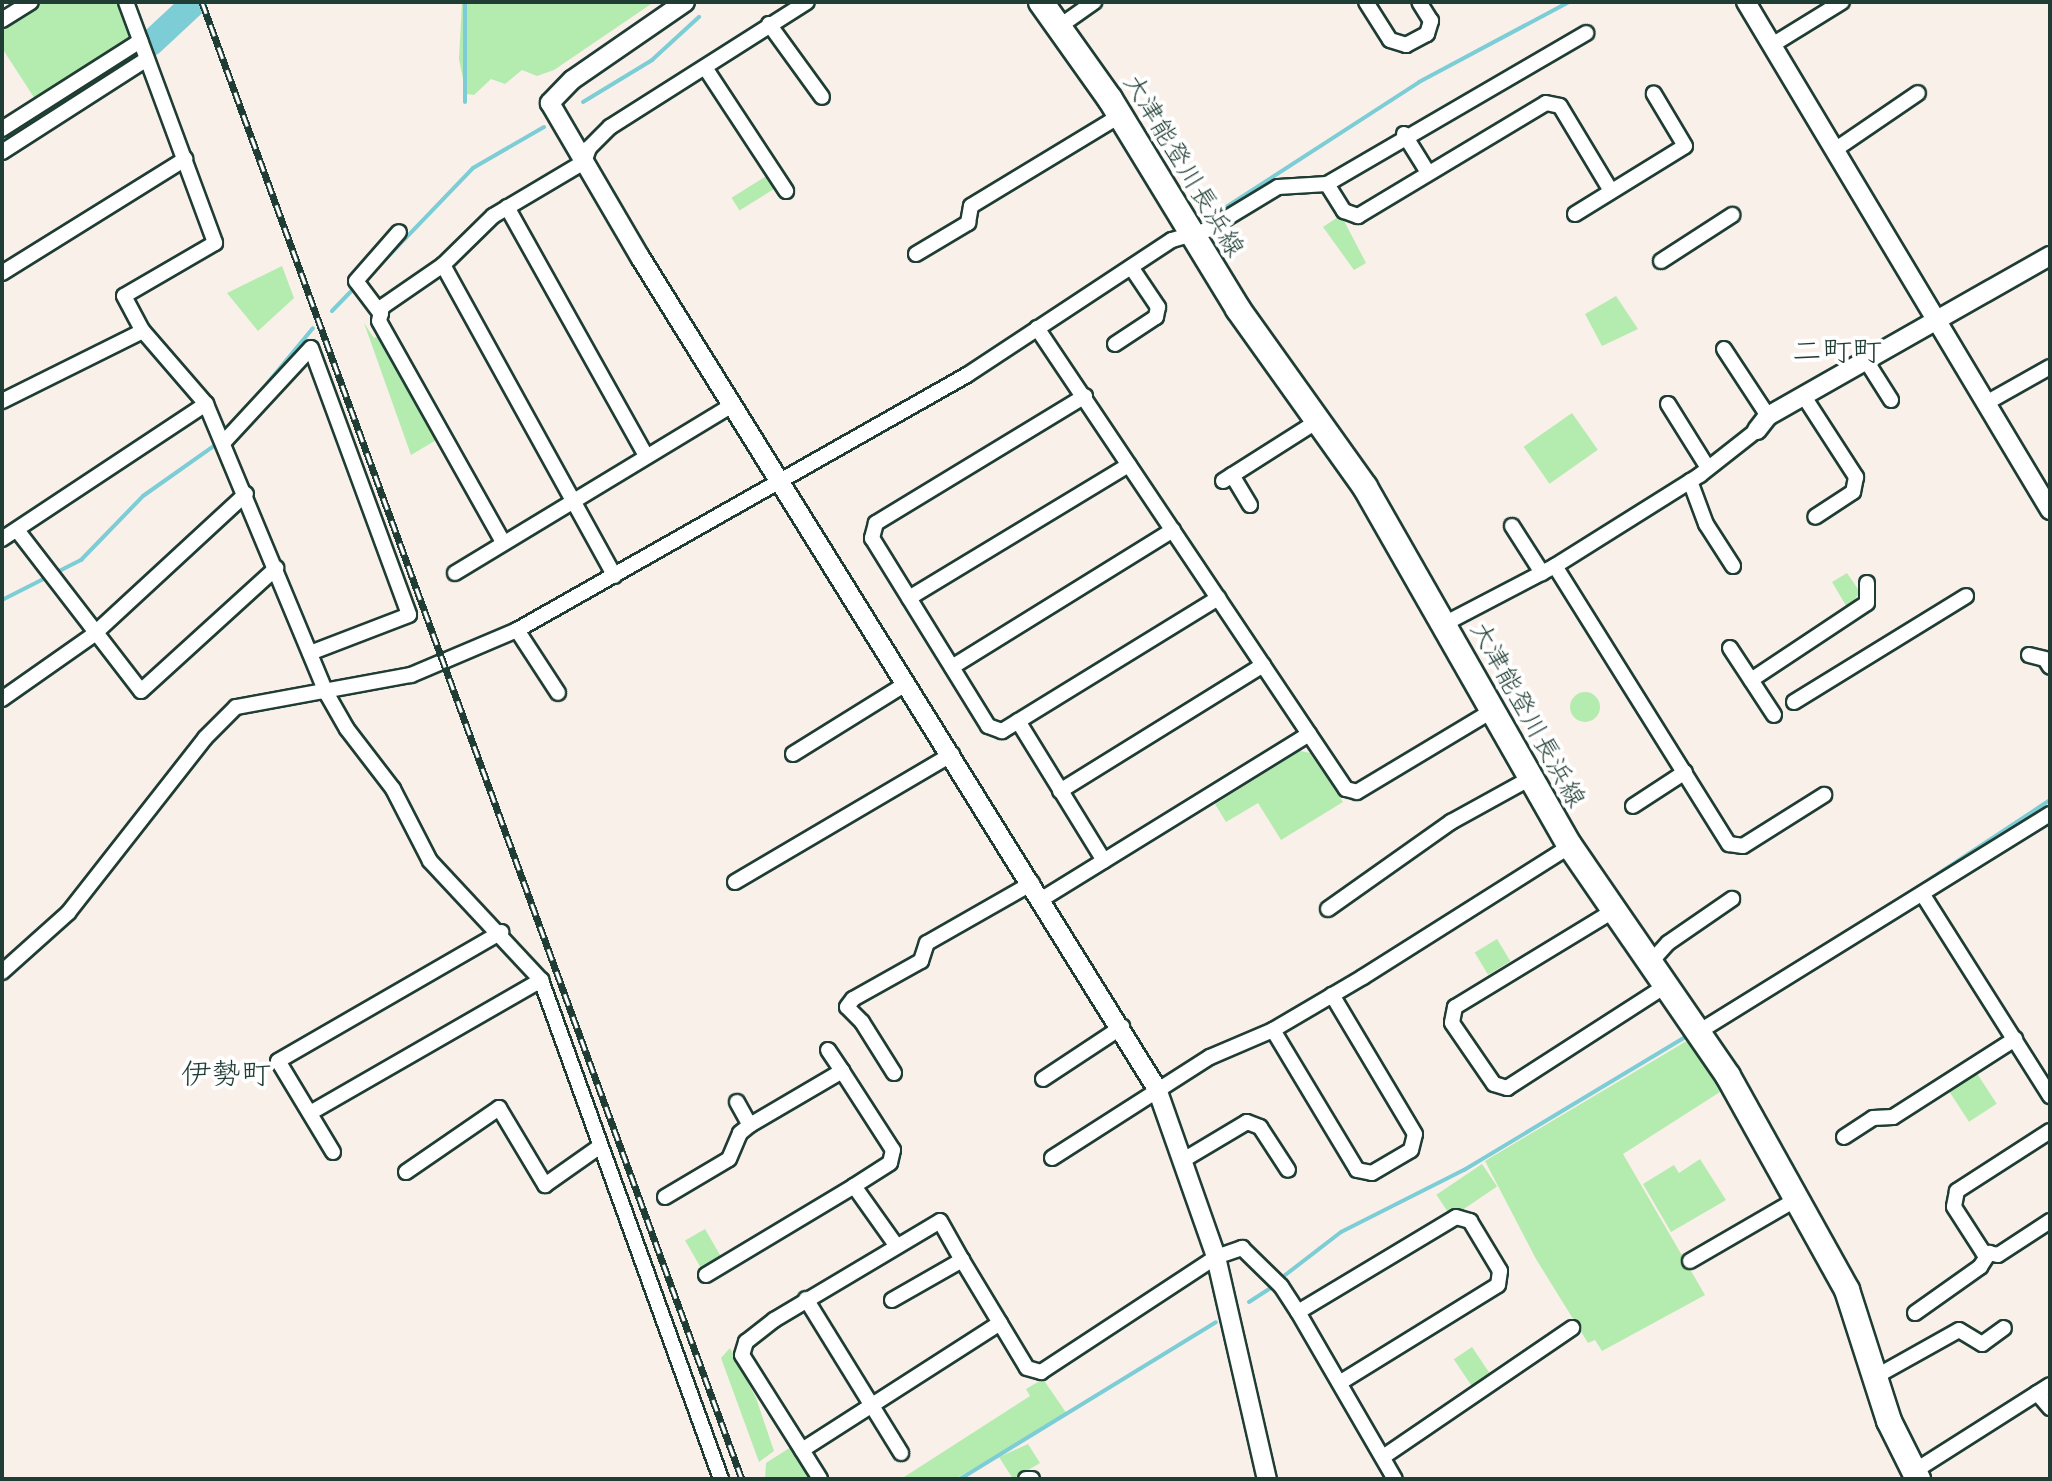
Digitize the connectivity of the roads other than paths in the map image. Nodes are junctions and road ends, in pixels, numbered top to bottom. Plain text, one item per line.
1 (31, 2) edge
2 (126, 2) edge
3 (685, 2) edge
4 (807, 2) edge
5 (1041, 2) edge
6 (1094, 2) edge
7 (1366, 2) edge
8 (1419, 2) edge
9 (1746, 2) edge
10 (1842, 2) edge
11 (2, 20) edge
12 (769, 24) junction
13 (1060, 26) junction
14 (1586, 33) dead end
15 (140, 41) junction
16 (1772, 45) junction
17 (147, 59) junction
18 (706, 69) junction
19 (1918, 93) dead end
20 (1654, 94) dead end
21 (822, 97) dead end
22 (1121, 115) junction
23 (2, 129) edge
24 (1404, 134) junction
25 (1836, 149) junction
26 (2, 152) edge
27 (185, 159) junction
28 (584, 162) junction
29 (1427, 171) junction
30 (1327, 184) junction
31 (786, 191) dead end
32 (1611, 191) junction
33 (507, 207) junction
34 (1575, 214) dead end
35 (1732, 215) dead end
36 (399, 232) dead end
37 (1188, 232) junction
38 (916, 254) dead end
39 (2050, 256) edge
40 (1661, 261) dead end
41 (443, 265) junction
42 (1131, 267) junction
43 (2, 273) edge
44 (381, 314) junction
45 (1941, 321) junction
46 (1037, 328) junction
47 (143, 331) junction
48 (1115, 344) dead end
49 (1724, 349) dead end
50 (1867, 362) junction
51 (2050, 367) edge
52 (1803, 395) junction
53 (1085, 396) junction
54 (1891, 400) dead end
55 (2, 401) edge
56 (1988, 402) junction
57 (206, 404) junction
58 (1668, 404) dead end
59 (732, 405) junction
60 (1319, 420) junction
61 (1762, 423) junction
62 (223, 443) junction
63 (646, 456) junction
64 (1129, 465) junction
65 (1708, 468) junction
66 (1690, 481) junction
67 (781, 484) junction
68 (246, 494) junction
69 (573, 499) junction
70 (1250, 505) dead end
71 (2050, 510) edge
72 (1815, 517) dead end
73 (1512, 526) dead end
74 (17, 530) junction
75 (1173, 530) junction
76 (2, 539) edge
77 (503, 542) junction
78 (1733, 566) dead end
79 (276, 568) junction
80 (1549, 570) junction
81 (455, 573) dead end
82 (615, 576) junction
83 (1867, 583) dead end
84 (1966, 596) dead end
85 (909, 598) junction
86 (1218, 598) junction
87 (1444, 624) junction
88 (517, 630) junction
89 (93, 635) junction
90 (1730, 648) dead end
91 (310, 653) junction
92 (2029, 655) dead end
93 (1263, 665) junction
94 (952, 667) junction
95 (2050, 667) edge
96 (1751, 680) junction
97 (907, 683) junction
98 (558, 693) dead end
99 (327, 694) junction
100 (2, 699) edge
101 (1794, 702) dead end
102 (1492, 711) junction
103 (1774, 715) dead end
104 (1018, 721) junction
105 (1309, 734) junction
106 (793, 754) dead end
107 (952, 754) junction
108 (1685, 772) junction
109 (1529, 779) junction
110 (1060, 791) junction
111 (1824, 795) dead end
112 (1633, 806) dead end
113 (2050, 814) edge
114 (1570, 846) junction
115 (1104, 861) junction
116 (735, 882) dead end
117 (1037, 891) junction
118 (1923, 895) junction
119 (1732, 899) dead end
120 (1328, 909) dead end
121 (1613, 911) junction
122 (501, 932) junction
123 (1650, 963) junction
124 (2, 972) edge
125 (541, 980) junction
126 (1667, 985) junction
127 (1332, 995) junction
128 (1122, 1027) junction
129 (1273, 1030) junction
130 (1700, 1031) junction
131 (2015, 1039) junction
132 (828, 1050) dead end
133 (842, 1071) junction
134 (894, 1073) dead end
135 (1043, 1079) dead end
136 (1157, 1089) junction
137 (2050, 1096) edge
138 (737, 1102) dead end
139 (310, 1113) junction
140 (750, 1125) junction
141 (2050, 1131) edge
142 (1844, 1137) dead end
143 (599, 1147) junction
144 (333, 1152) dead end
145 (1052, 1158) dead end
146 (1185, 1159) junction
147 (1288, 1170) dead end
148 (406, 1172) dead end
149 (854, 1186) junction
150 (665, 1197) dead end
151 (1797, 1199) junction
152 (2050, 1221) edge
153 (896, 1245) junction
154 (1989, 1253) junction
155 (1216, 1257) junction
156 (962, 1260) junction
157 (1690, 1261) dead end
158 (706, 1275) dead end
159 (806, 1299) junction
160 (892, 1300) dead end
161 (1298, 1312) junction
162 (1915, 1313) dead end
163 (1000, 1323) junction
164 (1572, 1328) dead end
165 (2004, 1328) dead end
166 (1875, 1377) junction
167 (1341, 1382) junction
168 (2044, 1389) edge
169 (872, 1405) junction
170 (2050, 1408) edge
171 (802, 1450) junction
172 (901, 1453) dead end
173 (1383, 1457) junction
174 (1916, 1475) edge
175 (721, 1479) edge
176 (820, 1479) edge
177 (1267, 1479) edge
178 (1395, 1479) edge

1 - 11 street
2 - 15 street
3 - 28 street
4 - 12 street
5 - 13 main road, 大津能登川長浜線
6 - 13 street
7 - 8 street
9 - 16 street
10 - 16 street
12 - 18 street
12 - 21 street
13 - 22 main road, 大津能登川長浜線
14 - 24 street
15 - 17 street
15 - 23 street
16 - 25 street
17 - 26 street
17 - 27 street
18 - 28 street
18 - 31 street
19 - 25 street
20 - 32 street
22 - 37 main road, 大津能登川長浜線
22 - 38 street
24 - 29 street
24 - 30 street
25 - 45 street
27 - 43 street
27 - 47 street
28 - 33 street
28 - 59 street
29 - 30 street
29 - 32 street
30 - 37 street
32 - 34 street
33 - 41 street
33 - 63 street
35 - 40 street
36 - 44 street
37 - 42 street
37 - 60 main road, 大津能登川長浜線
39 - 45 street
41 - 44 street
41 - 69 street
42 - 46 street
42 - 48 street
44 - 77 street
45 - 50 street
45 - 56 street
46 - 53 street
46 - 67 street
47 - 55 street
47 - 57 street
49 - 61 street
50 - 52 street
50 - 54 street
51 - 56 street
52 - 61 street
52 - 72 street
53 - 64 street
53 - 85 street
56 - 71 street
57 - 62 street
57 - 74 street
58 - 65 street
59 - 63 street
59 - 67 street
60 - 70 street
60 - 87 main road, 大津能登川長浜線
61 - 65 street
62 - 68 street
62 - 91 street
63 - 69 street
64 - 75 street
64 - 85 street
65 - 66 street
66 - 78 street
66 - 80 street
67 - 82 street
67 - 97 street
68 - 79 street
68 - 89 street
69 - 77 street
69 - 82 street
73 - 80 street
74 - 76 street
74 - 89 street
75 - 86 street
75 - 94 street
77 - 81 street
79 - 89 street
79 - 91 street
80 - 87 street
80 - 108 street
82 - 88 street
83 - 96 street
84 - 101 street
85 - 94 street
86 - 93 street
86 - 104 street
87 - 102 main road, 大津能登川長浜線
88 - 98 street
88 - 99 street
89 - 100 street
90 - 96 street
91 - 99 street
92 - 95 street
93 - 105 street
93 - 110 street
94 - 104 street
96 - 103 street
97 - 106 street
97 - 107 street
99 - 122 street
99 - 124 street
102 - 105 street
102 - 109 main road, 大津能登川長浜線
104 - 110 street
105 - 115 street
107 - 116 street
107 - 117 street
108 - 111 street
108 - 112 street
109 - 114 main road, 大津能登川長浜線
109 - 120 street
110 - 115 street
113 - 118 street
114 - 121 main road, 大津能登川長浜線
114 - 127 street
115 - 117 street
117 - 128 street
117 - 134 street
118 - 130 street
118 - 131 street
119 - 123 street
121 - 123 main road, 大津能登川長浜線
121 - 126 street
122 - 125 street
122 - 139 street
123 - 126 main road, 大津能登川長浜線
125 - 139 street
125 - 143 street
126 - 130 main road, 大津能登川長浜線
127 - 129 street
127 - 129 street
128 - 135 street
128 - 136 street
129 - 136 street
130 - 151 main road, 大津能登川長浜線
131 - 137 street
131 - 142 street
132 - 133 street
133 - 140 street
133 - 149 street
136 - 145 street
136 - 146 street
138 - 140 street
139 - 144 street
140 - 150 street
141 - 154 street
143 - 148 street
143 - 175 street
146 - 147 street
146 - 155 street
149 - 153 street
149 - 158 street
151 - 157 street
151 - 166 main road, 大津能登川長浜線
152 - 154 street
153 - 156 street
153 - 159 street
154 - 162 street
155 - 161 street
155 - 163 street
155 - 177 street
156 - 160 street
156 - 163 street
159 - 169 street
159 - 171 street
161 - 167 street
161 - 167 street
163 - 169 street
164 - 173 street
165 - 166 street
166 - 174 main road, 大津能登川長浜線
167 - 173 street
168 - 170 street
168 - 174 street
169 - 171 street
169 - 172 street
171 - 176 street
173 - 178 street

